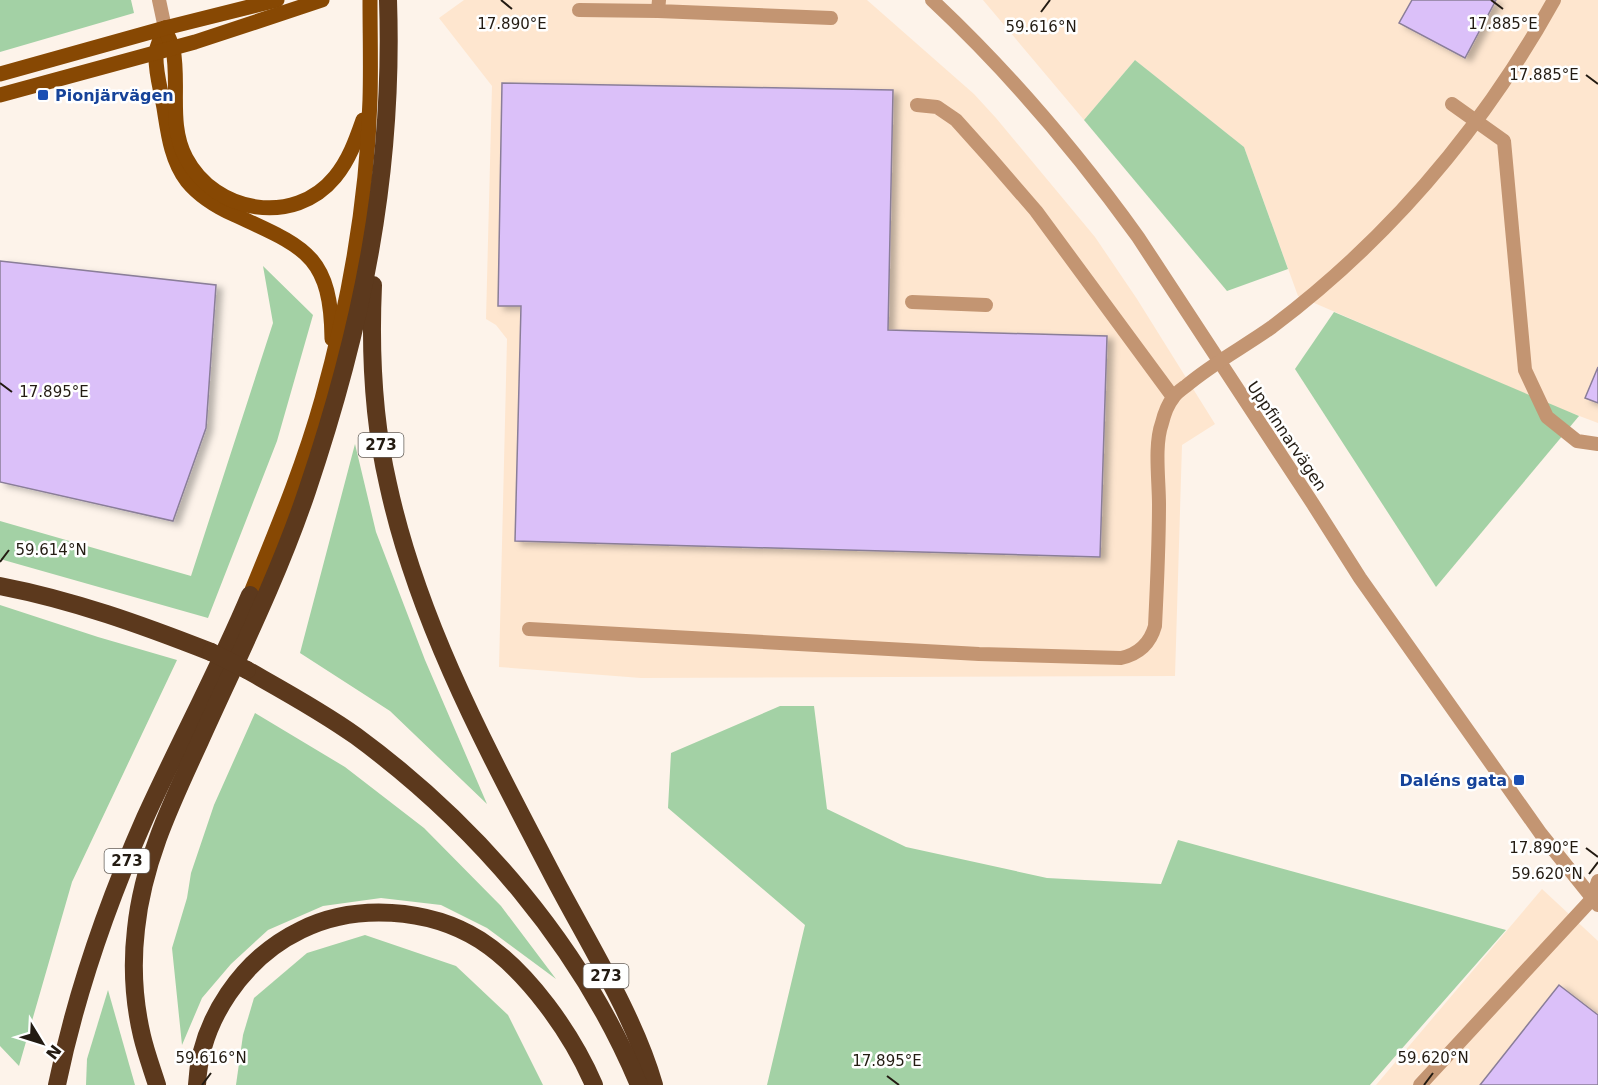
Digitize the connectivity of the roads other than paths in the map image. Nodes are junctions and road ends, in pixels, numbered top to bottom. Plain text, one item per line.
1 (159, 0) edge
2 (277, 0) edge
3 (322, 0) edge
4 (370, 0) edge
5 (388, 0) edge
6 (932, 0) edge
7 (1554, 0) edge
8 (659, 6) edge
9 (579, 10) dead end
10 (831, 18) dead end
11 (165, 28) junction
12 (172, 48) junction
13 (156, 52) junction
14 (0, 74) edge
15 (0, 95) edge
16 (370, 100) junction
17 (1452, 104) dead end
18 (917, 105) dead end
19 (1477, 122) junction
20 (375, 235) junction
21 (912, 302) dead end
22 (986, 305) dead end
23 (1219, 362) junction
24 (332, 363) junction
25 (1173, 398) junction
26 (1598, 444) edge
27 (0, 586) edge
28 (250, 595) joint
29 (530, 629) dead end
30 (1598, 881) edge
31 (1595, 902) edge
32 (57, 1085) edge
33 (157, 1085) edge
34 (197, 1085) edge
35 (594, 1085) edge
36 (639, 1085) edge
37 (654, 1085) edge
38 (1420, 1085) edge

1 - 11 street
2 - 11 main road
3 - 12 main road
4 - 16 main road, 273
5 - 20 highway, 273
6 - 23 street, Uppfinnarvägen
7 - 19 street
8 - 9 street
8 - 10 street
11 - 12 main road, 273
11 - 13 main road
11 - 14 main road
12 - 13 main road
12 - 16 main road, 273
13 - 15 main road
13 - 24 main road
16 - 24 main road, 273
17 - 19 street
18 - 25 street
19 - 23 street
19 - 26 street
20 - 33 highway
20 - 37 highway, 273
21 - 22 street
23 - 25 street
23 - 31 street, Uppfinnarvägen
24 - 28 main road, 273
25 - 29 street
27 - 36 highway, bridge
28 - 32 highway, 273
30 - 31 street
31 - 38 street
34 - 35 highway

